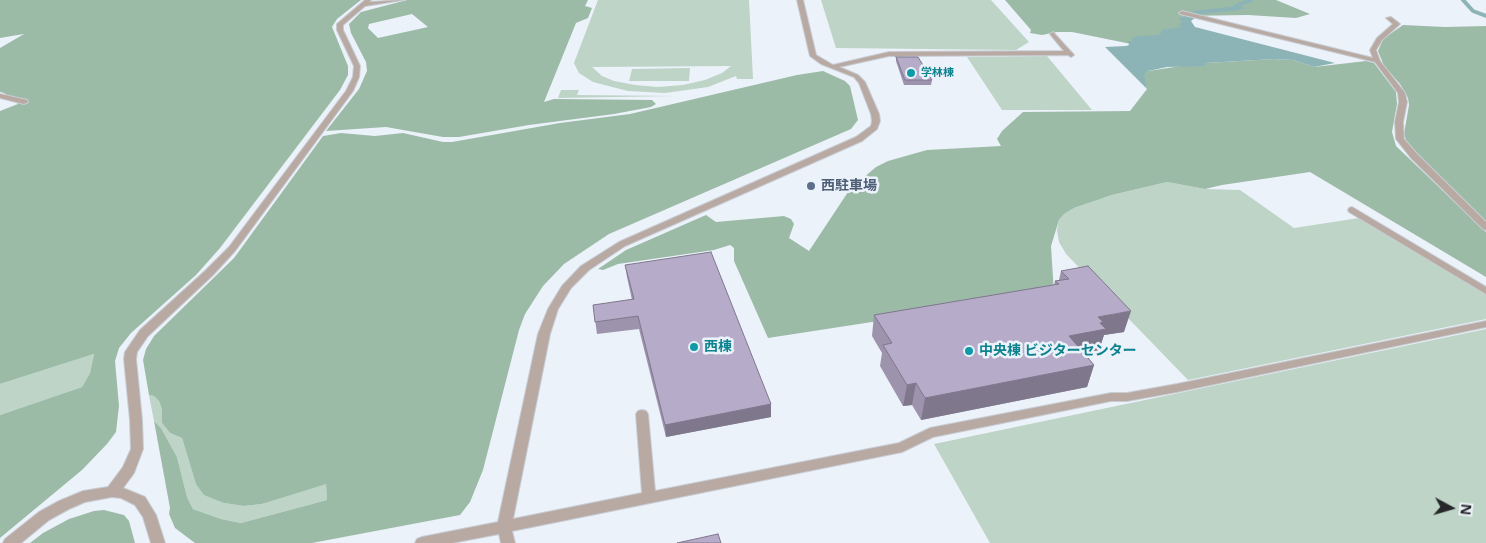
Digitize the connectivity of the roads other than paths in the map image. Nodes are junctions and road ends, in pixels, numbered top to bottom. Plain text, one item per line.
1 (400, 0) edge
2 (800, 0) edge
3 (366, 2) edge
4 (1184, 14) dead end
5 (1389, 18) dead end
6 (1053, 34) dead end
7 (1377, 62) junction
8 (832, 67) junction
9 (0, 96) edge
10 (24, 102) dead end
11 (1352, 210) dead end
12 (1486, 227) edge
13 (1486, 291) edge
14 (1486, 324) edge
15 (642, 414) dead end
16 (112, 492) junction
17 (649, 497) junction
18 (504, 526) junction
19 (10, 543) edge
20 (158, 543) edge
21 (422, 543) edge
22 (508, 543) edge

1 - 3 lane
2 - 8 lane
3 - 16 lane
4 - 7 lane
5 - 7 lane
6 - 8 lane
7 - 12 lane
8 - 18 lane
9 - 10 lane
11 - 13 lane
14 - 17 lane
15 - 17 lane
16 - 19 lane
16 - 20 lane
17 - 18 lane
18 - 21 lane
18 - 22 lane

